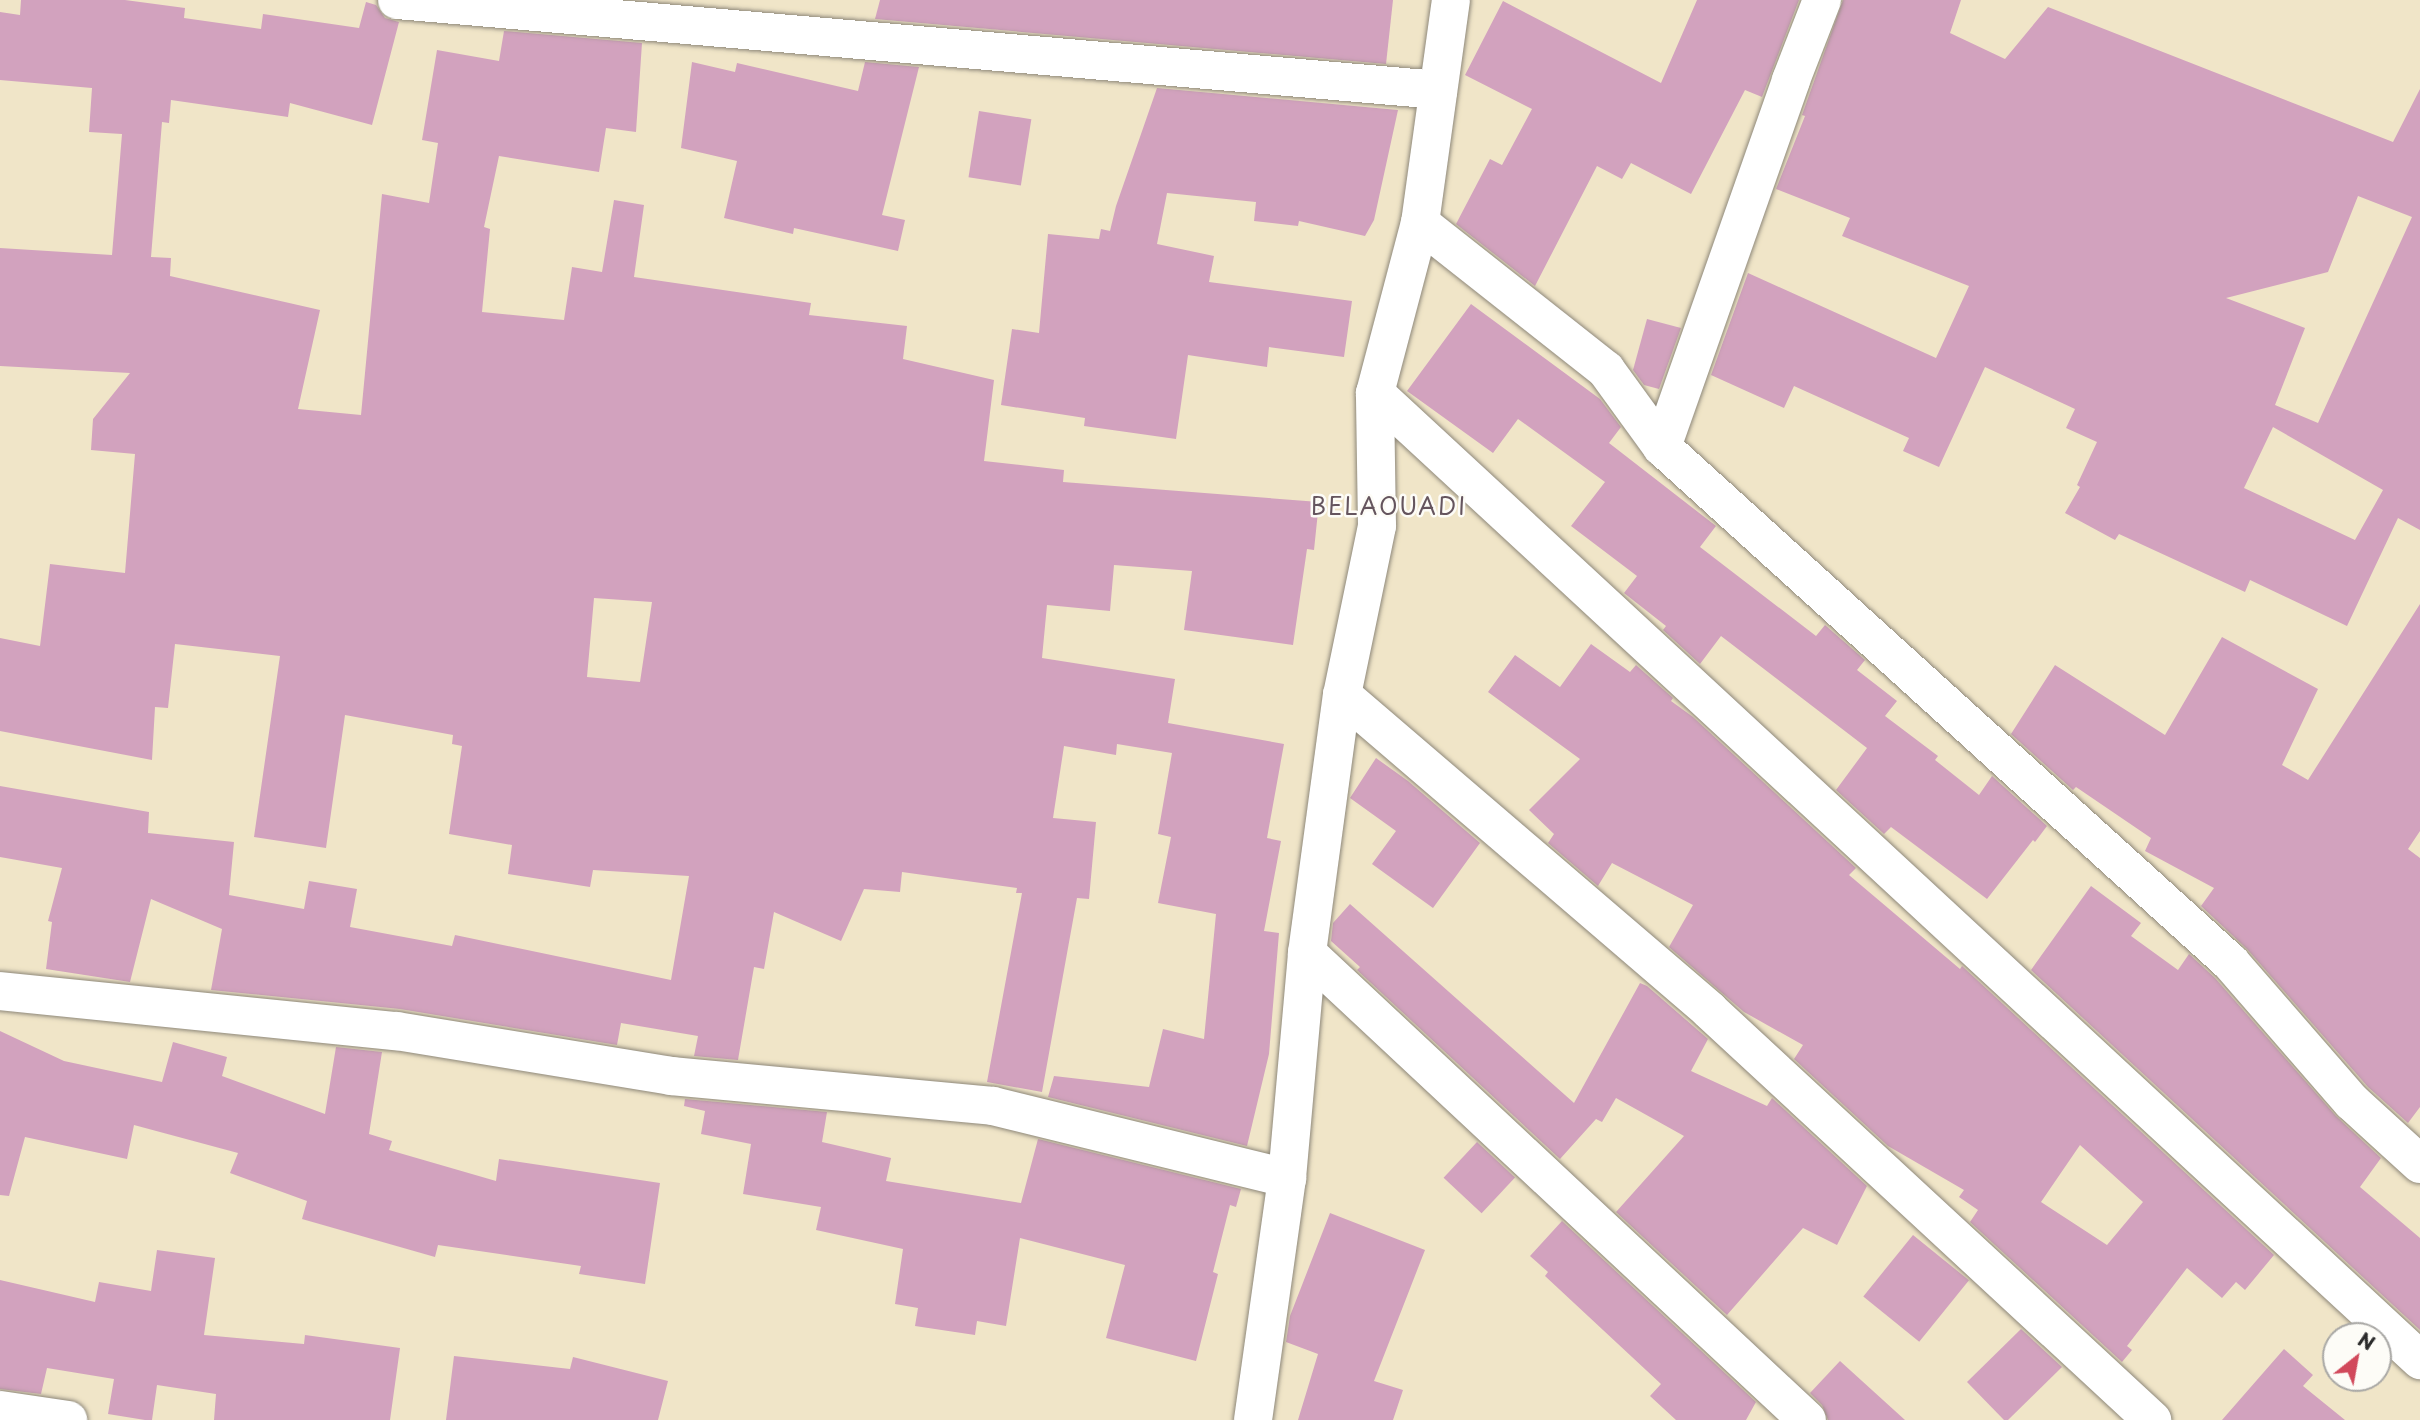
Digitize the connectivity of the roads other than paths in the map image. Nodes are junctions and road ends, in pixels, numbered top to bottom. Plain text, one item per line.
1 (397, 0) edge
2 (1451, 0) edge
3 (1822, 0) edge
4 (1438, 90) junction
5 (1420, 223) junction
6 (1375, 393) junction
7 (1662, 447) junction
8 (1342, 695) junction
9 (1307, 953) junction
10 (0, 991) edge
11 (2420, 1164) edge
12 (1287, 1178) junction
13 (2420, 1360) edge
14 (0, 1410) edge
15 (68, 1420) edge
16 (1253, 1420) edge
17 (1807, 1420) edge
18 (2152, 1420) edge

1 - 4 street
2 - 4 street
3 - 7 street
4 - 5 street
5 - 6 street
5 - 7 street
6 - 8 street
6 - 13 street
7 - 11 street
8 - 9 street
8 - 18 street
9 - 12 street
9 - 17 street
10 - 12 street
12 - 16 street
14 - 15 street

